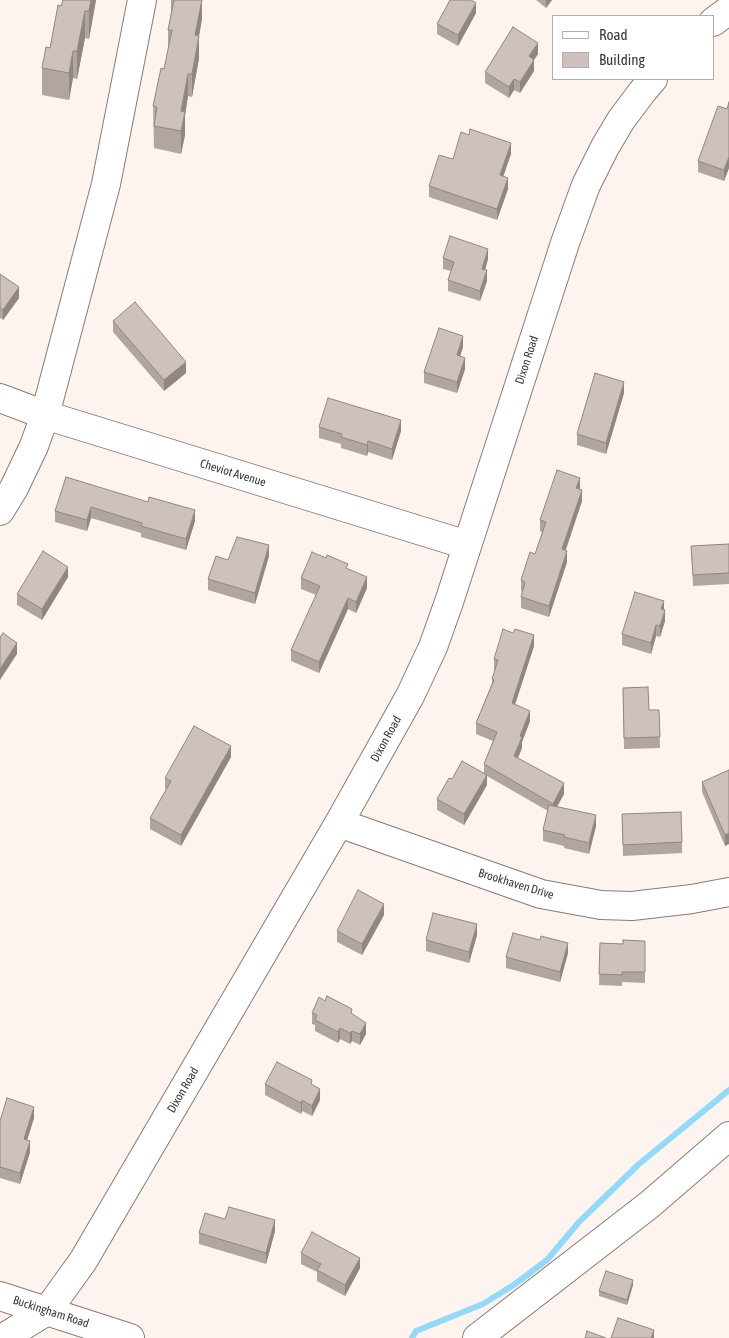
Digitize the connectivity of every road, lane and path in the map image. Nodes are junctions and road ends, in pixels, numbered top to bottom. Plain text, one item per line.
1 (142, 0) edge
2 (729, 10) edge
3 (714, 21) edge
4 (652, 80) edge
5 (0, 398) edge
6 (45, 415) junction
7 (0, 511) edge
8 (467, 545) junction
9 (339, 823) junction
10 (729, 892) edge
11 (729, 1136) edge
12 (0, 1296) edge
13 (47, 1311) junction
14 (3, 1338) edge
15 (130, 1338) edge
16 (477, 1338) edge

1 - 6 street
2 - 3 street
4 - 8 street, Dixon Road
5 - 6 street, Cheviot Avenue
6 - 7 street
6 - 8 street, Cheviot Avenue
8 - 9 street, Dixon Road
9 - 10 street, Brookhaven Drive
9 - 13 street, Dixon Road
11 - 16 street
12 - 13 street, Buckingham Road
13 - 14 street, Dixon Road
13 - 15 street, Buckingham Road

